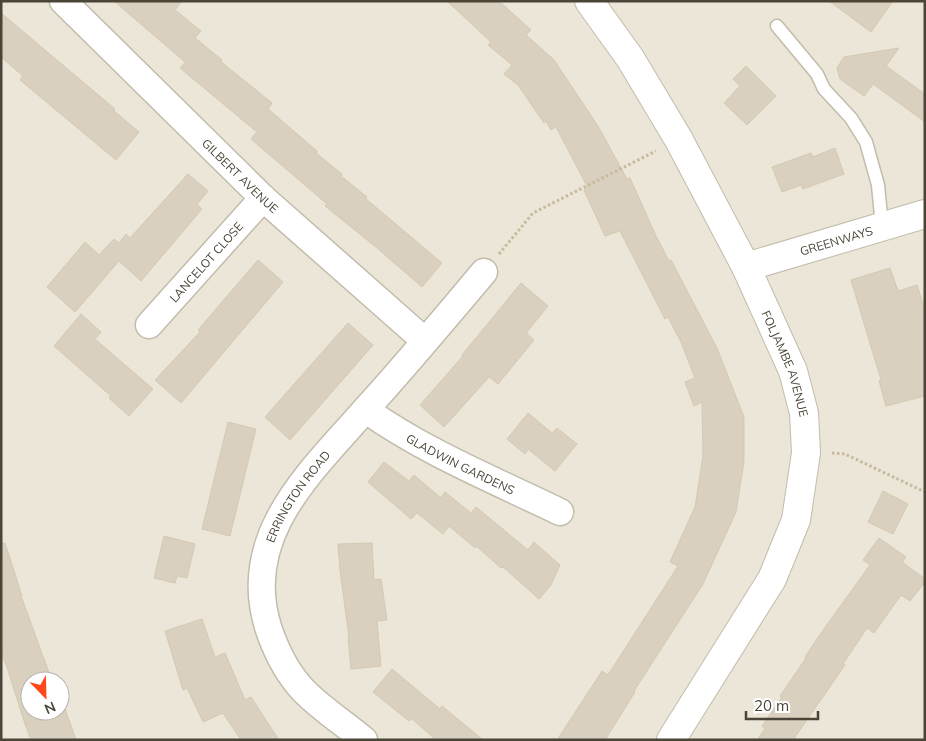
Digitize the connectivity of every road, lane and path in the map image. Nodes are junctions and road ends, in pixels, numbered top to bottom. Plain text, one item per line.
1 (63, 1) edge
2 (589, 1) edge
3 (777, 26) dead end
4 (680, 140) junction
5 (263, 198) junction
6 (925, 214) edge
7 (882, 226) junction
8 (746, 267) junction
9 (484, 272) joint
10 (149, 325) dead end
11 (425, 341) junction
12 (366, 410) junction
13 (806, 453) junction
14 (925, 492) edge
15 (560, 512) dead end
16 (364, 740) edge
17 (671, 740) edge

1 - 5 street, GILBERT AVENUE
2 - 4 street, FOLJAMBE AVENUE
3 - 7 lane
4 - 8 street, FOLJAMBE AVENUE
4 - 9 path
5 - 10 street, LANCELOT CLOSE
5 - 11 street, GILBERT AVENUE
6 - 7 street, GREENWAYS
7 - 8 street, GREENWAYS
8 - 13 street, FOLJAMBE AVENUE
9 - 11 street, ERRINGTON ROAD
11 - 12 street, ERRINGTON ROAD
12 - 15 street, GLADWIN GARDENS
12 - 16 street, ERRINGTON ROAD
13 - 14 path
13 - 17 street, FOLJAMBE AVENUE

